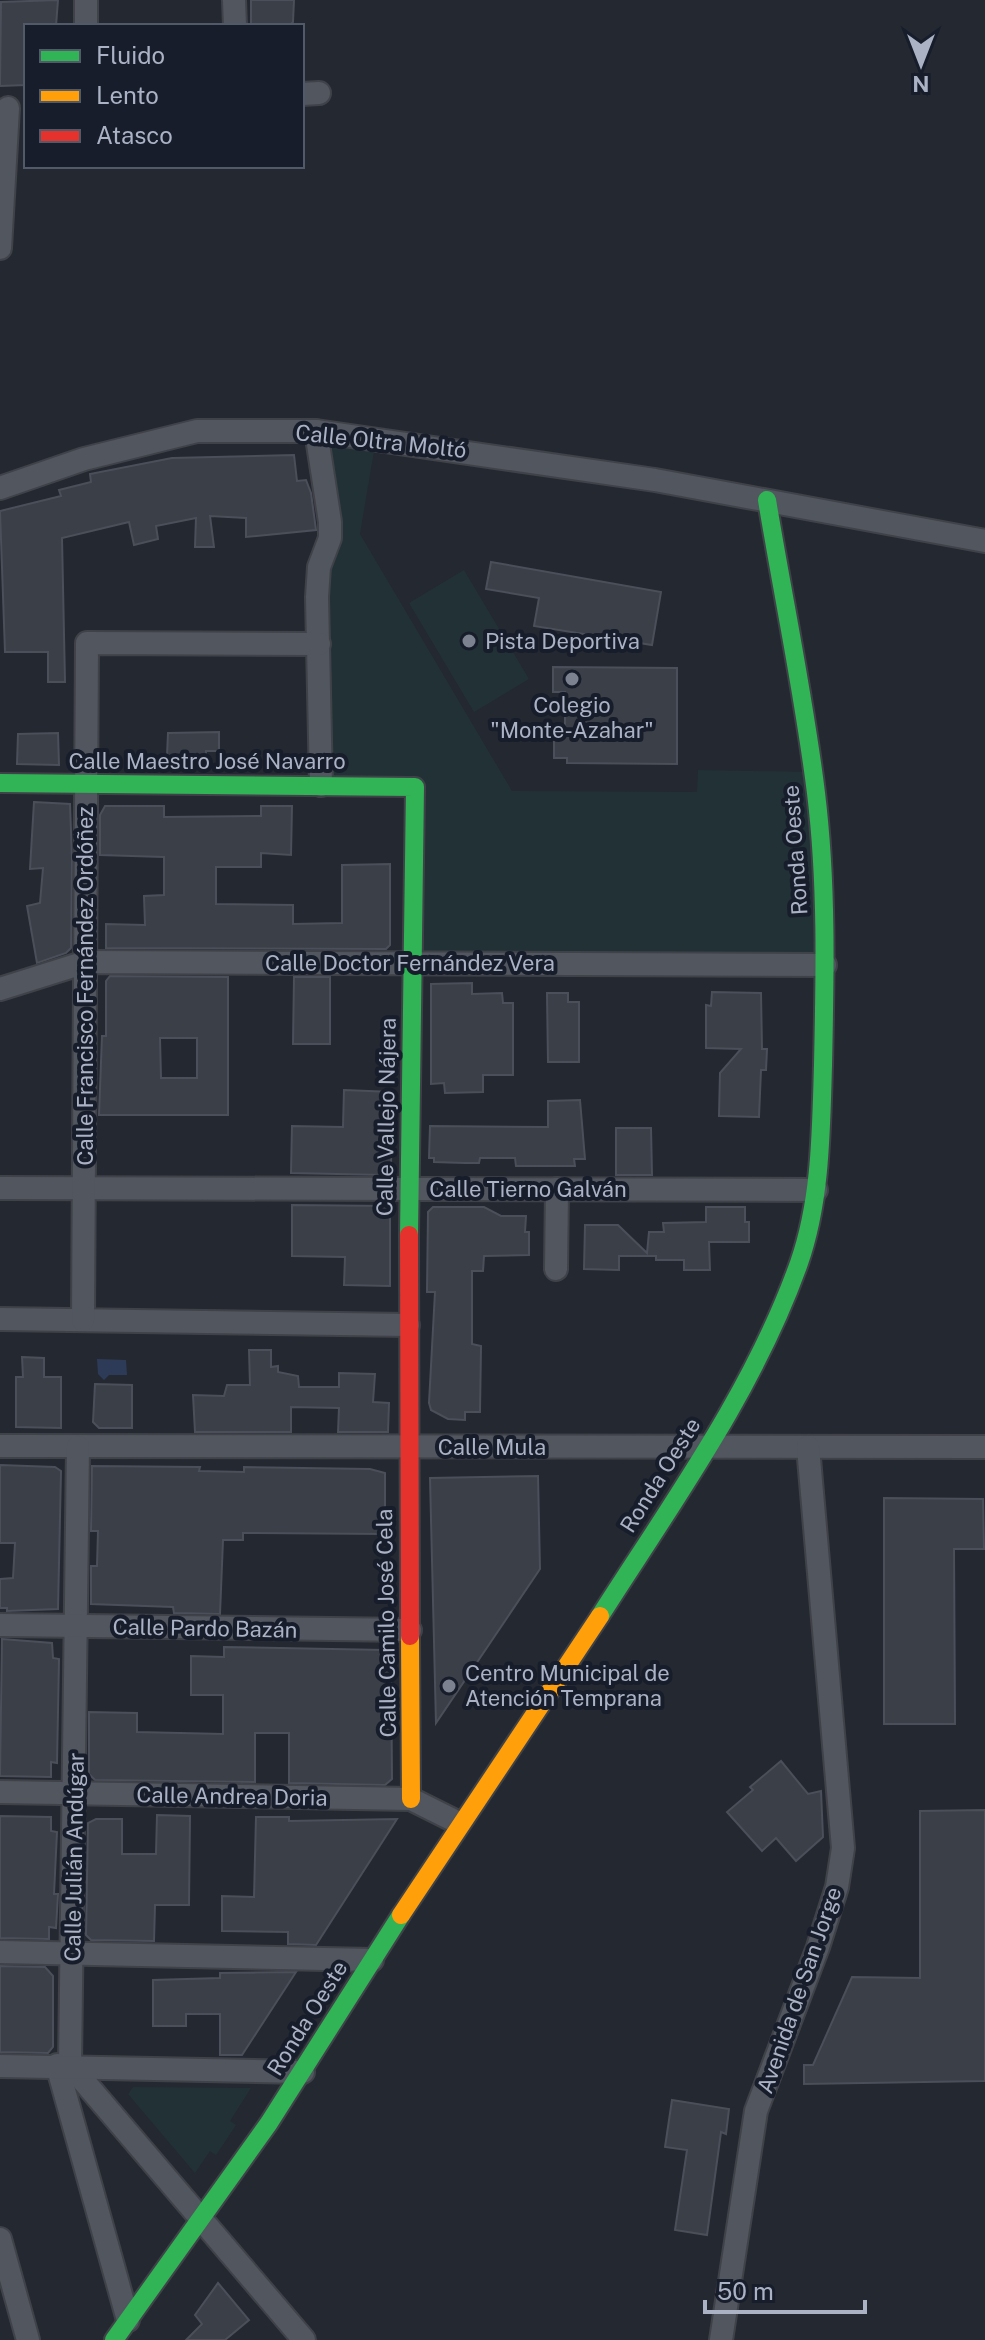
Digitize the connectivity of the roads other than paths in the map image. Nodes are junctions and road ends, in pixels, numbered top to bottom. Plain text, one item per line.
1 (86, 0) edge
2 (234, 0) edge
3 (86, 24) edge
4 (235, 24) edge
5 (11, 107) edge
6 (0, 248) edge
7 (316, 431) junction
8 (0, 488) edge
9 (767, 500) junction
10 (985, 541) edge
11 (319, 644) junction
12 (0, 783) edge
13 (86, 785) junction
14 (321, 785) junction
15 (415, 787) joint
16 (86, 962) junction
17 (412, 963) junction
18 (825, 965) junction
19 (0, 989) edge
20 (0, 1188) edge
21 (83, 1188) junction
22 (409, 1188) junction
23 (557, 1189) junction
24 (816, 1190) junction
25 (556, 1269) dead end
26 (0, 1319) edge
27 (83, 1320) junction
28 (408, 1325) junction
29 (0, 1446) edge
30 (78, 1447) junction
31 (408, 1447) junction
32 (708, 1447) junction
33 (808, 1447) junction
34 (985, 1447) edge
35 (0, 1625) edge
36 (78, 1626) junction
37 (410, 1630) junction
38 (0, 1792) edge
39 (75, 1793) junction
40 (411, 1799) junction
41 (459, 1823) junction
42 (0, 1952) edge
43 (72, 1953) junction
44 (372, 1960) junction
45 (64, 2065) junction
46 (0, 2066) edge
47 (303, 2072) junction
48 (201, 2219) junction
49 (0, 2239) edge
50 (128, 2320) junction
51 (28, 2340) edge
52 (114, 2340) edge
53 (304, 2340) edge
54 (721, 2340) edge

1 - 3 street
2 - 4 street
5 - 6 street
7 - 8 street, Calle Oltra Moltó
7 - 9 street, Calle Oltra Moltó
7 - 11 street
9 - 10 street, Calle Oltra Moltó
9 - 18 street, Ronda Oeste
11 - 13 street, Calle Francisco Fernández Ordóñez
11 - 14 street
12 - 13 street, Calle Maestro José Navarro
13 - 14 street, Calle Maestro José Navarro
13 - 16 street, Calle Francisco Fernández Ordóñez
14 - 15 street, Calle Maestro José Navarro
15 - 17 street, Calle Vallejo Nájera
16 - 17 street, Calle Doctor Fernández Vera
16 - 19 street, Calle Doctor Fernández Vera
16 - 21 street, Calle Francisco Fernández Ordóñez
17 - 18 street, Calle Doctor Fernández Vera
17 - 22 street, Calle Vallejo Nájera
18 - 24 street, Ronda Oeste
20 - 21 street, Calle Tierno Galván
21 - 22 street, Calle Tierno Galván
21 - 27 street, Calle Francisco Fernández Ordóñez
22 - 23 street, Calle Tierno Galván
22 - 28 street, Calle Vallejo Nájera
23 - 24 street, Calle Tierno Galván
23 - 25 street
24 - 32 street, Ronda Oeste
26 - 27 street
27 - 28 street
28 - 31 street, Calle Vallejo Nájera
29 - 30 street, Calle Mula
30 - 31 street, Calle Mula
30 - 36 street, Calle Julián Andúgar
31 - 32 street, Calle Mula
31 - 37 street, Calle Camilo José Cela
32 - 33 street, Calle Mula
32 - 41 street, Ronda Oeste
33 - 34 street, Calle Mula
33 - 54 street, Avenida de San Jorge
35 - 36 street, Calle Pardo Bazán
36 - 37 street, Calle Pardo Bazán
36 - 39 street, Calle Julián Andúgar
37 - 40 street, Calle Camilo José Cela
38 - 39 street, Calle Andrea Doria
39 - 40 street, Calle Andrea Doria
39 - 43 street, Calle Julián Andúgar
40 - 41 street, Calle Andrea Doria
41 - 44 street, Ronda Oeste
42 - 43 street
43 - 44 street
43 - 45 street, Calle Julián Andúgar
44 - 47 street, Ronda Oeste
45 - 46 street
45 - 47 street
45 - 48 street
45 - 50 street, Calle Julián Andúgar
47 - 48 street, Ronda Oeste
48 - 50 street, Ronda Oeste
48 - 53 street
49 - 51 street
50 - 52 street, Ronda Oeste

